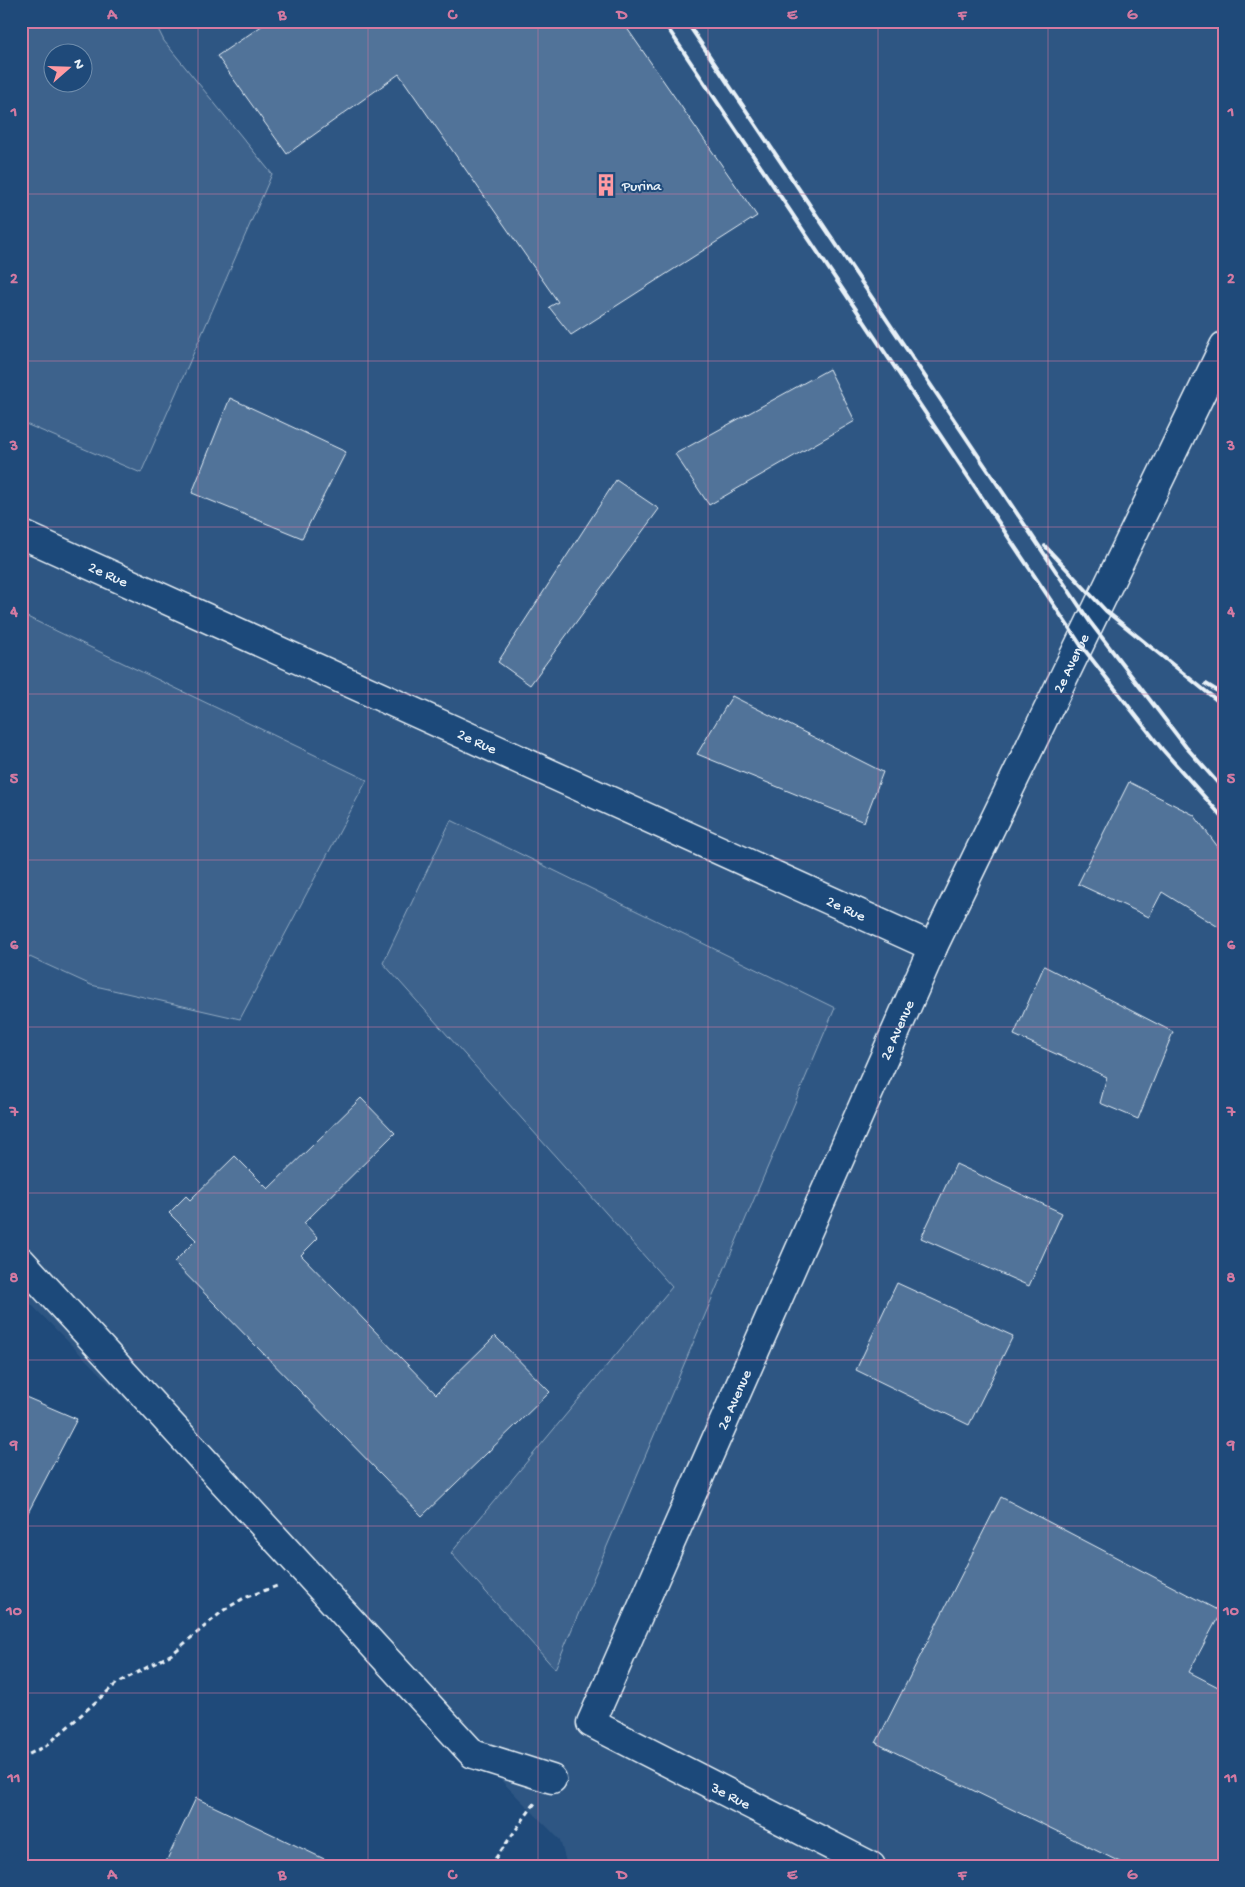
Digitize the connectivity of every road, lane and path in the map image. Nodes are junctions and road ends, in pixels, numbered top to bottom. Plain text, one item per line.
1 (1224, 346) edge
2 (21, 534) edge
3 (933, 947) junction
4 (21, 1261) edge
5 (309, 1574) junction
6 (591, 1723) joint
7 (21, 1758) edge
8 (552, 1779) dead end
9 (871, 1866) edge

1 - 3 street, 2e Avenue
2 - 3 street, 2e Rue
3 - 6 street, 2e Avenue
4 - 5 street
5 - 7 path
5 - 8 street
6 - 9 street, 3e Rue

